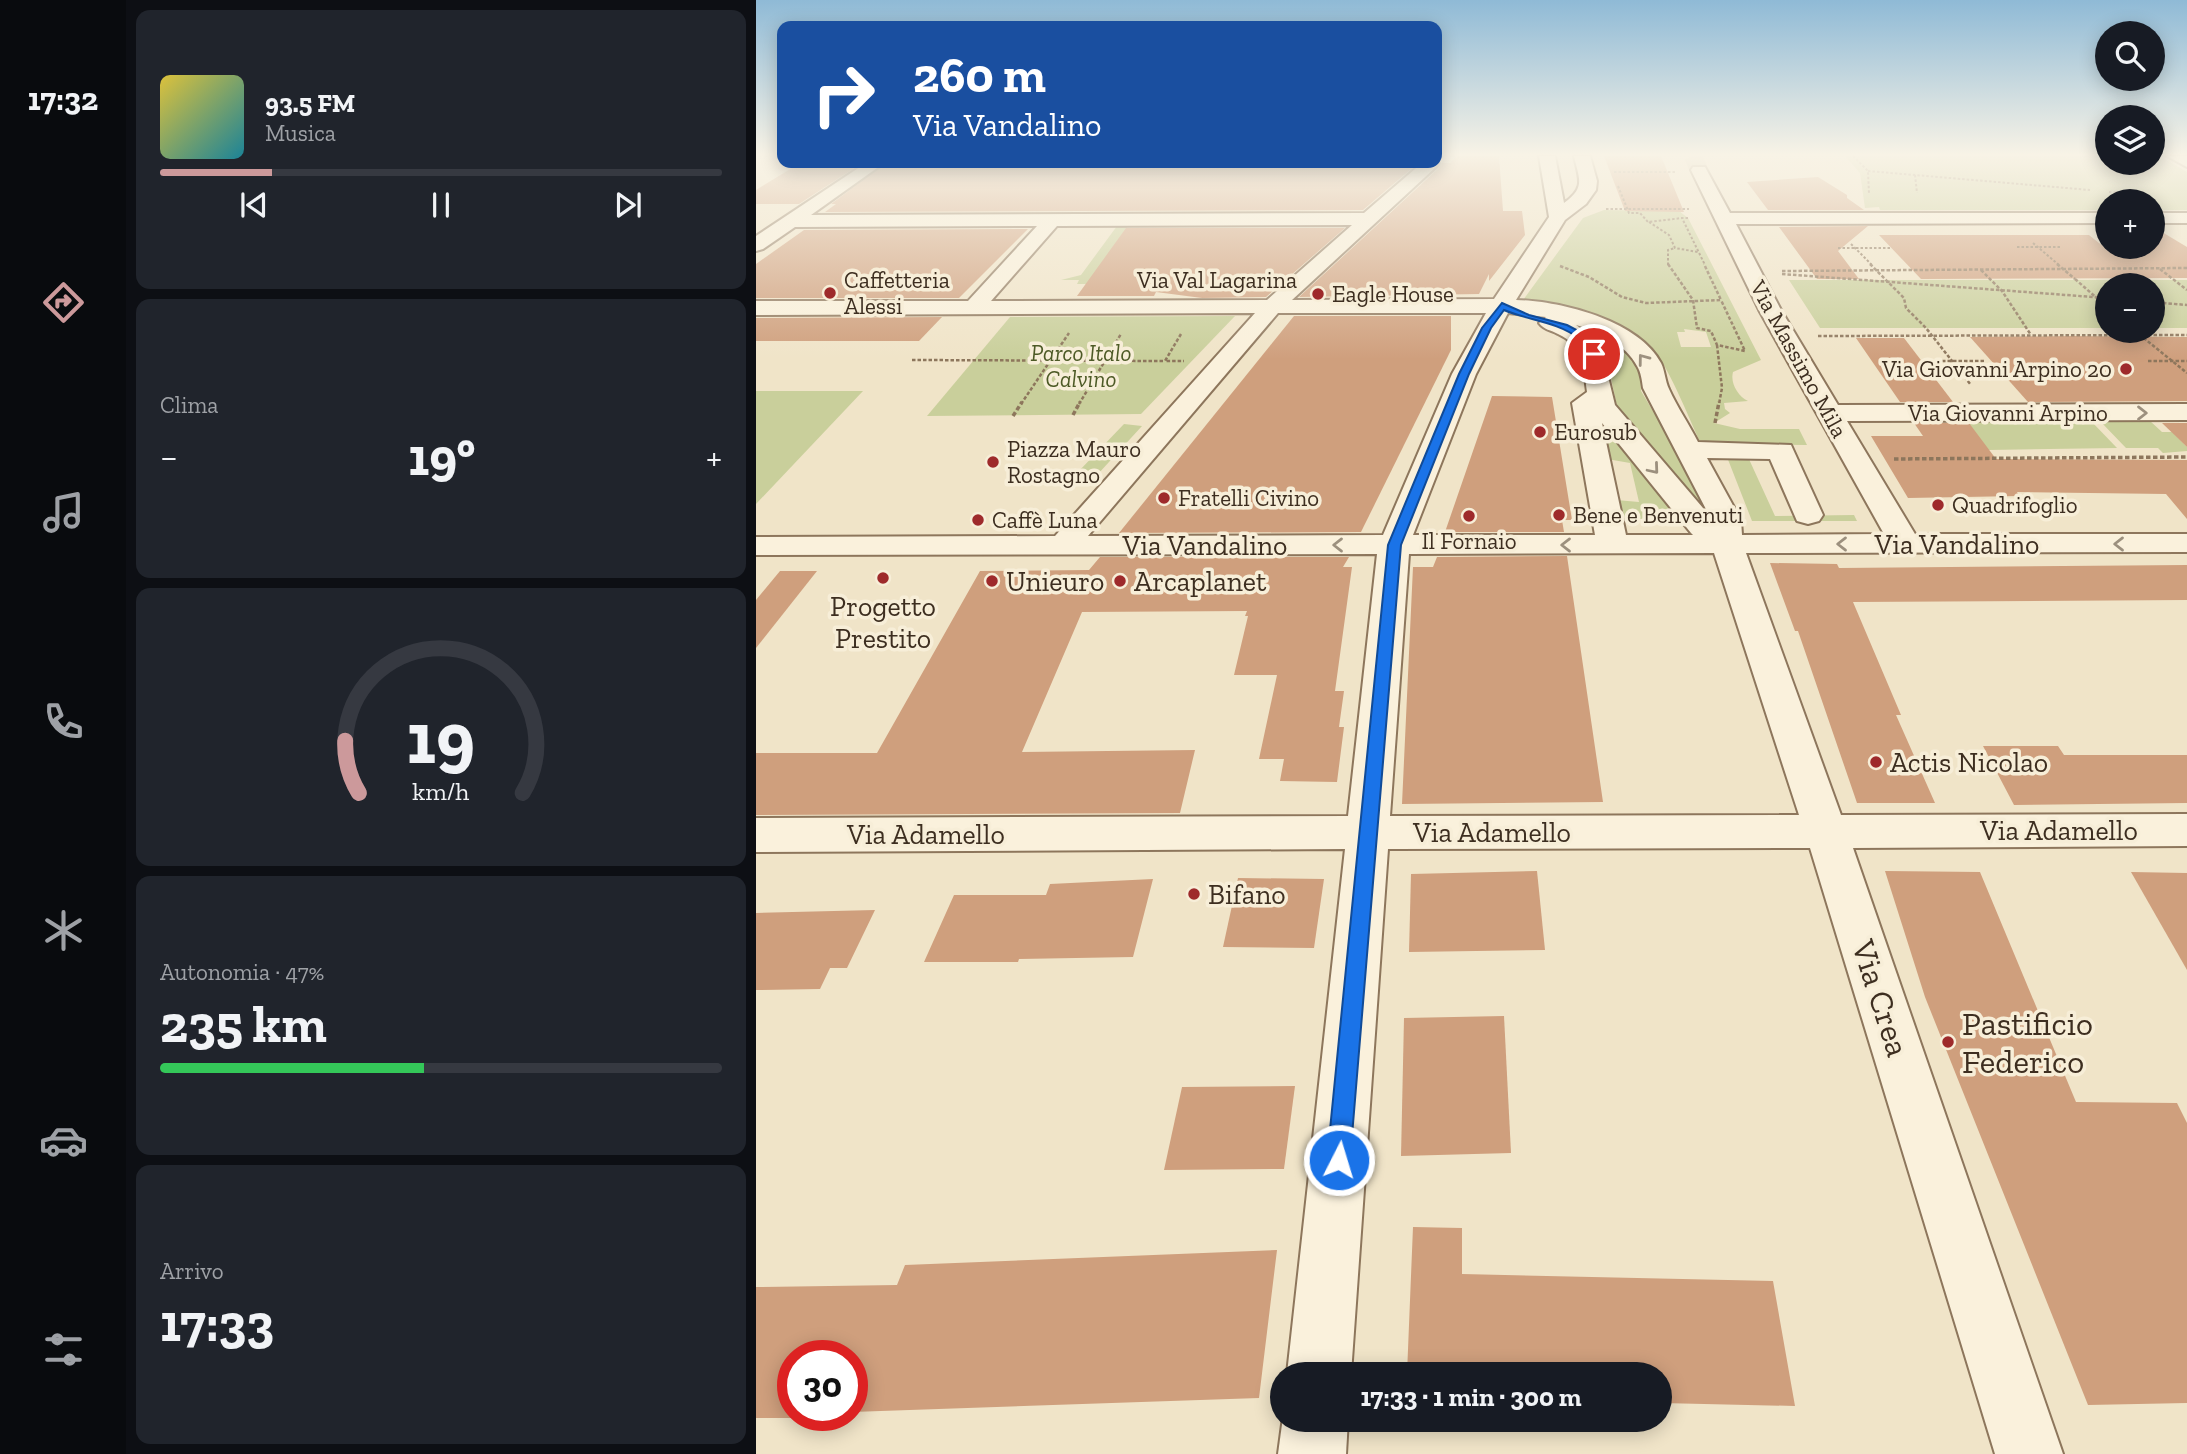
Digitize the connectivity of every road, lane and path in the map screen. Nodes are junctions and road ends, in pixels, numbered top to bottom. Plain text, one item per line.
1 (786, 224) edge
2 (1049, 224) edge
3 (1362, 224) edge
4 (1553, 224) edge
5 (1651, 224) edge
6 (1685, 224) edge
7 (1725, 224) edge
8 (1835, 224) edge
9 (756, 245) edge
10 (2017, 247) dead end
11 (2062, 247) dead end
12 (1675, 248) junction
13 (1838, 248) dead end
14 (1856, 248) junction
15 (1892, 248) dead end
16 (1698, 252) junction
17 (1550, 262) dead end
18 (2160, 268) junction
19 (2187, 268) edge
20 (2063, 269) junction
21 (1981, 270) junction
22 (1877, 271) junction
23 (1750, 272) junction
24 (1889, 282) junction
25 (2002, 290) junction
26 (2187, 290) edge
27 (2095, 296) edge
28 (2095, 298) edge
29 (1693, 300) junction
30 (1721, 300) junction
31 (2165, 303) edge
32 (2187, 304) edge
33 (1502, 306) junction
34 (974, 307) junction
35 (1110, 307) junction
36 (1272, 307) junction
37 (756, 308) edge
38 (1073, 327) dead end
39 (1184, 327) dead end
40 (2032, 335) junction
41 (2095, 335) edge
42 (2165, 335) edge
43 (2187, 335) edge
44 (1785, 336) junction
45 (1931, 336) junction
46 (2150, 343) edge
47 (1717, 345) junction
48 (912, 360) dead end
49 (1050, 360) junction
50 (1105, 361) junction
51 (1165, 361) junction
52 (1224, 361) junction
53 (1931, 361) dead end
54 (1984, 361) dead end
55 (2148, 361) dead end
56 (2172, 361) junction
57 (2187, 361) edge
58 (1952, 362) junction
59 (2187, 373) edge
60 (1600, 395) junction
61 (2187, 412) edge
62 (1828, 413) junction
63 (1993, 413) junction
64 (1073, 415) dead end
65 (1013, 416) dead end
66 (1689, 450) junction
67 (1721, 451) junction
68 (2187, 457) edge
69 (1855, 459) junction
70 (1808, 514) dead end
71 (2187, 543) edge
72 (1727, 544) junction
73 (1905, 544) junction
74 (1063, 545) junction
75 (1394, 545) junction
76 (1612, 545) junction
77 (759, 549) edge
78 (2187, 830) edge
79 (1827, 831) junction
80 (1368, 833) junction
81 (756, 835) edge
82 (1320, 1362) edge
83 (1314, 1432) edge
84 (1312, 1454) edge
85 (2029, 1454) edge

1 - 9 street
2 - 34 street
3 - 36 street
4 - 33 street
5 - 12 path
6 - 16 path
7 - 23 street, Via Massimo Mila
8 - 14 path
10 - 11 path
12 - 16 path
12 - 29 path
13 - 14 path
14 - 15 path
14 - 22 path
16 - 30 path
17 - 29 path
18 - 19 path
18 - 20 path
18 - 26 path
20 - 21 path
20 - 27 path, bridge
21 - 22 path
21 - 25 path
22 - 23 path
22 - 24 path
23 - 24 path
23 - 44 street, Via Massimo Mila
24 - 25 path
24 - 45 path
25 - 28 path
25 - 40 path
29 - 30 path
29 - 47 path
30 - 47 path
31 - 32 path
33 - 36 street, Via Val Lagarina
33 - 60 street
66 -> 33 street
33 - 75 street
34 - 35 street, Via Val Lagarina
34 - 37 street, Via Val Lagarina
35 - 36 street, Via Val Lagarina
35 - 50 path
36 - 52 street
38 - 49 path
39 - 51 path
40 - 41 path
40 - 45 path
42 - 43 path
44 - 45 path
44 - 62 street, Via Massimo Mila
45 - 58 path
46 - 56 path
47 - 67 path
48 - 49 path
49 - 50 path
49 - 65 path
50 - 51 path
50 - 64 path
51 - 52 path
52 - 74 street
53 - 58 path
54 - 58 path
55 - 56 path
56 - 57 path
56 - 59 path
58 - 63 path
60 -> 72 street
60 - 76 street
63 -> 61 street, Via Giovanni Arpino
62 - 63 street, Via Giovanni Arpino
62 - 69 street, Via Massimo Mila
66 - 67 street
66 - 72 street
67 - 70 street
68 - 69 path
69 - 73 street, Via Massimo Mila
71 -> 73 street, Via Vandalino
73 -> 72 street, Via Vandalino
72 - 76 street, Via Vandalino
72 - 79 street, Via Crea
75 -> 74 street, Via Vandalino
74 - 77 street, Via Vandalino
76 -> 75 street, Via Vandalino
75 - 80 street
78 - 79 street, Via Adamello
79 - 80 street, Via Adamello
79 - 85 street, Via Crea
80 - 81 street, Via Adamello
80 - 82 street
83 - 84 street

